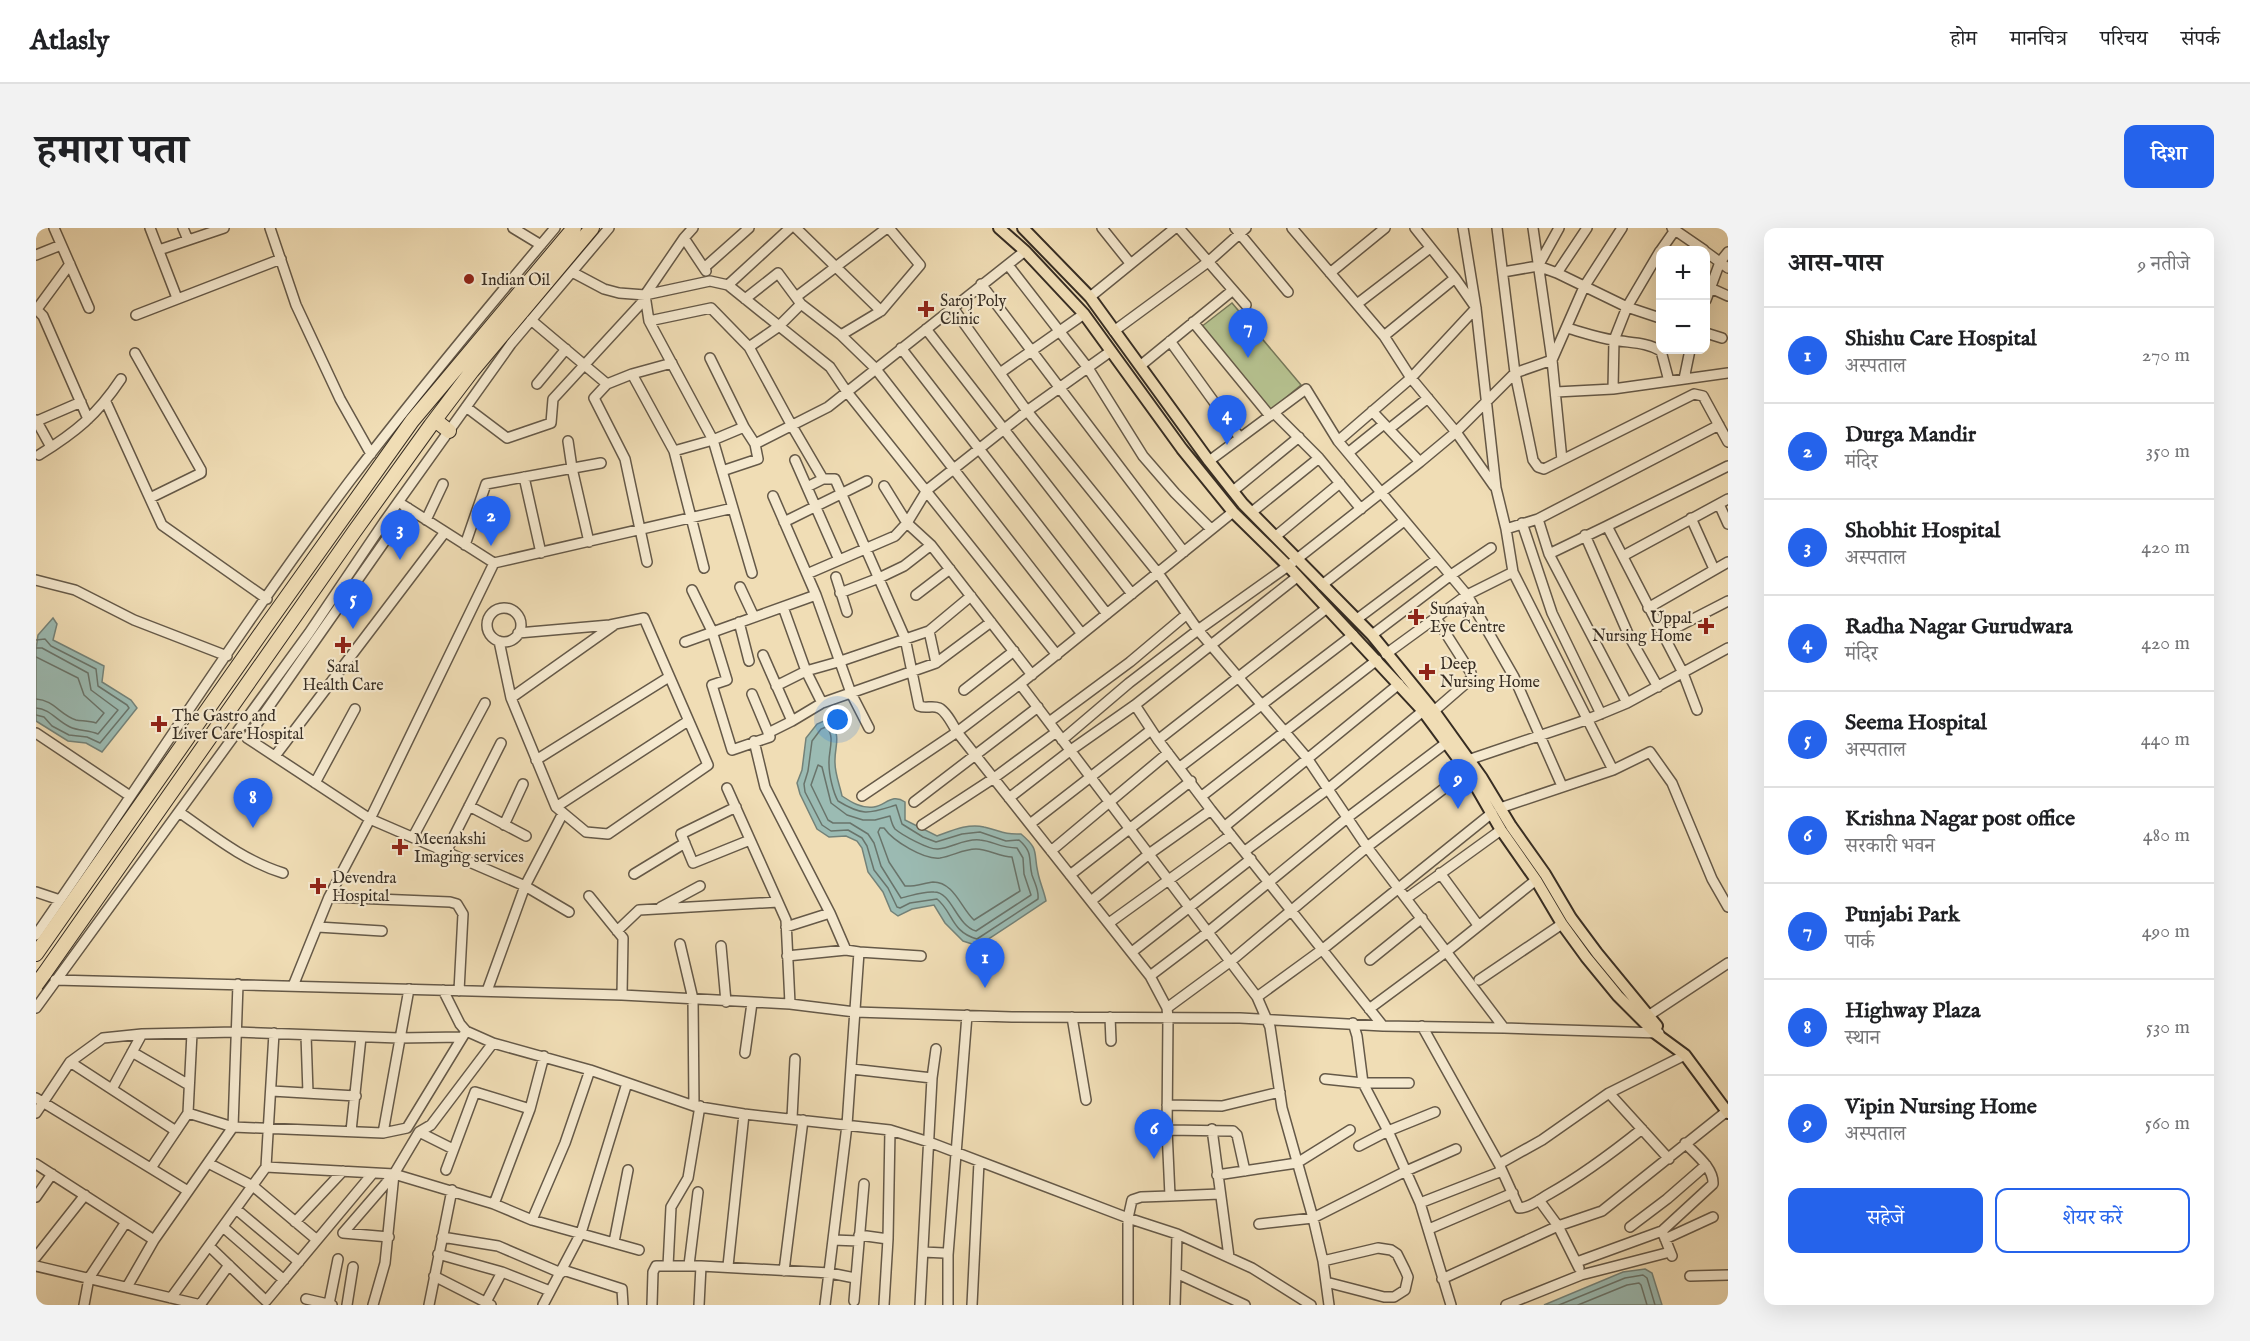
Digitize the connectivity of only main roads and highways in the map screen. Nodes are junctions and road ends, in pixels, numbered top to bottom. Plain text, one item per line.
1 (574, 228) edge
2 (592, 228) edge
3 (999, 228) edge
4 (1023, 228) edge
5 (560, 265) junction
6 (435, 420) junction
7 (449, 431) road end
8 (1292, 562) junction
9 (1381, 657) junction
10 (1428, 711) junction
11 (1467, 765) junction
12 (1496, 811) junction
13 (36, 954) edge
14 (45, 980) edge
15 (1659, 1033) junction
16 (1727, 1112) edge

1 - 5 highway
2 - 5 highway
3 - 8 main road
4 - 8 main road
5 - 6 highway
5 - 13 highway
6 - 7 highway
6 - 14 highway
8 - 9 main road
8 - 9 main road
9 - 10 main road
9 - 10 main road
10 - 11 main road
10 - 11 main road
11 - 12 main road
12 - 15 main road
12 - 15 main road
15 - 16 main road

